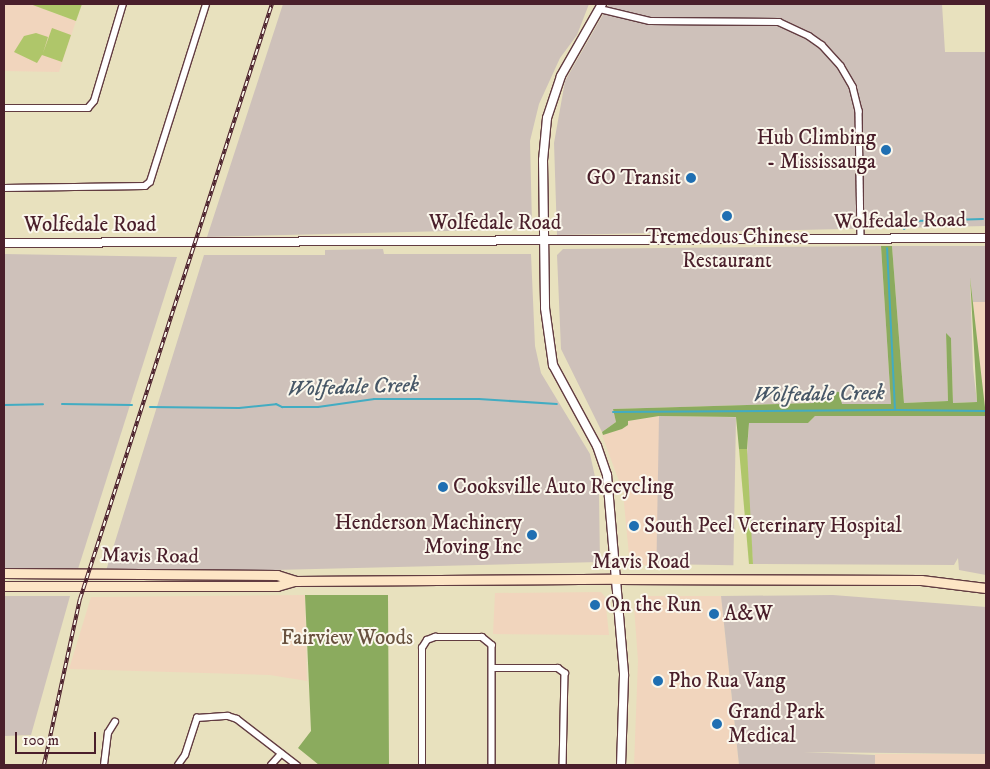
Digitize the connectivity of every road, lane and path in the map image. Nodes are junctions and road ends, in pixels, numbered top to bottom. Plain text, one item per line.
1 (123, 4) edge
2 (206, 4) edge
3 (601, 6) edge
4 (4, 108) edge
5 (4, 188) edge
6 (986, 238) edge
7 (861, 239) junction
8 (544, 240) junction
9 (4, 243) edge
10 (4, 573) edge
11 (616, 579) junction
12 (295, 581) junction
13 (4, 586) edge
14 (986, 588) edge
15 (492, 668) junction
16 (115, 722) dead end
17 (280, 754) junction
18 (104, 765) edge
19 (178, 765) edge
20 (271, 765) edge
21 (297, 765) edge
22 (422, 765) edge
23 (492, 765) edge
24 (563, 765) edge
25 (620, 765) edge

1 - 4 street
2 - 5 street
3 - 7 street
3 - 8 street
6 - 7 street, Wolfedale Road
7 - 8 street, Wolfedale Road
8 - 9 street, Wolfedale Road
8 - 11 street
10 - 12 main road, Mavis Road
11 - 12 main road, Mavis Road
11 - 14 main road, Mavis Road
11 - 25 street
12 - 13 main road, Mavis Road
15 - 22 street
15 - 23 street
15 - 24 street
16 - 18 street
17 - 19 street
17 - 20 street
17 - 21 street

